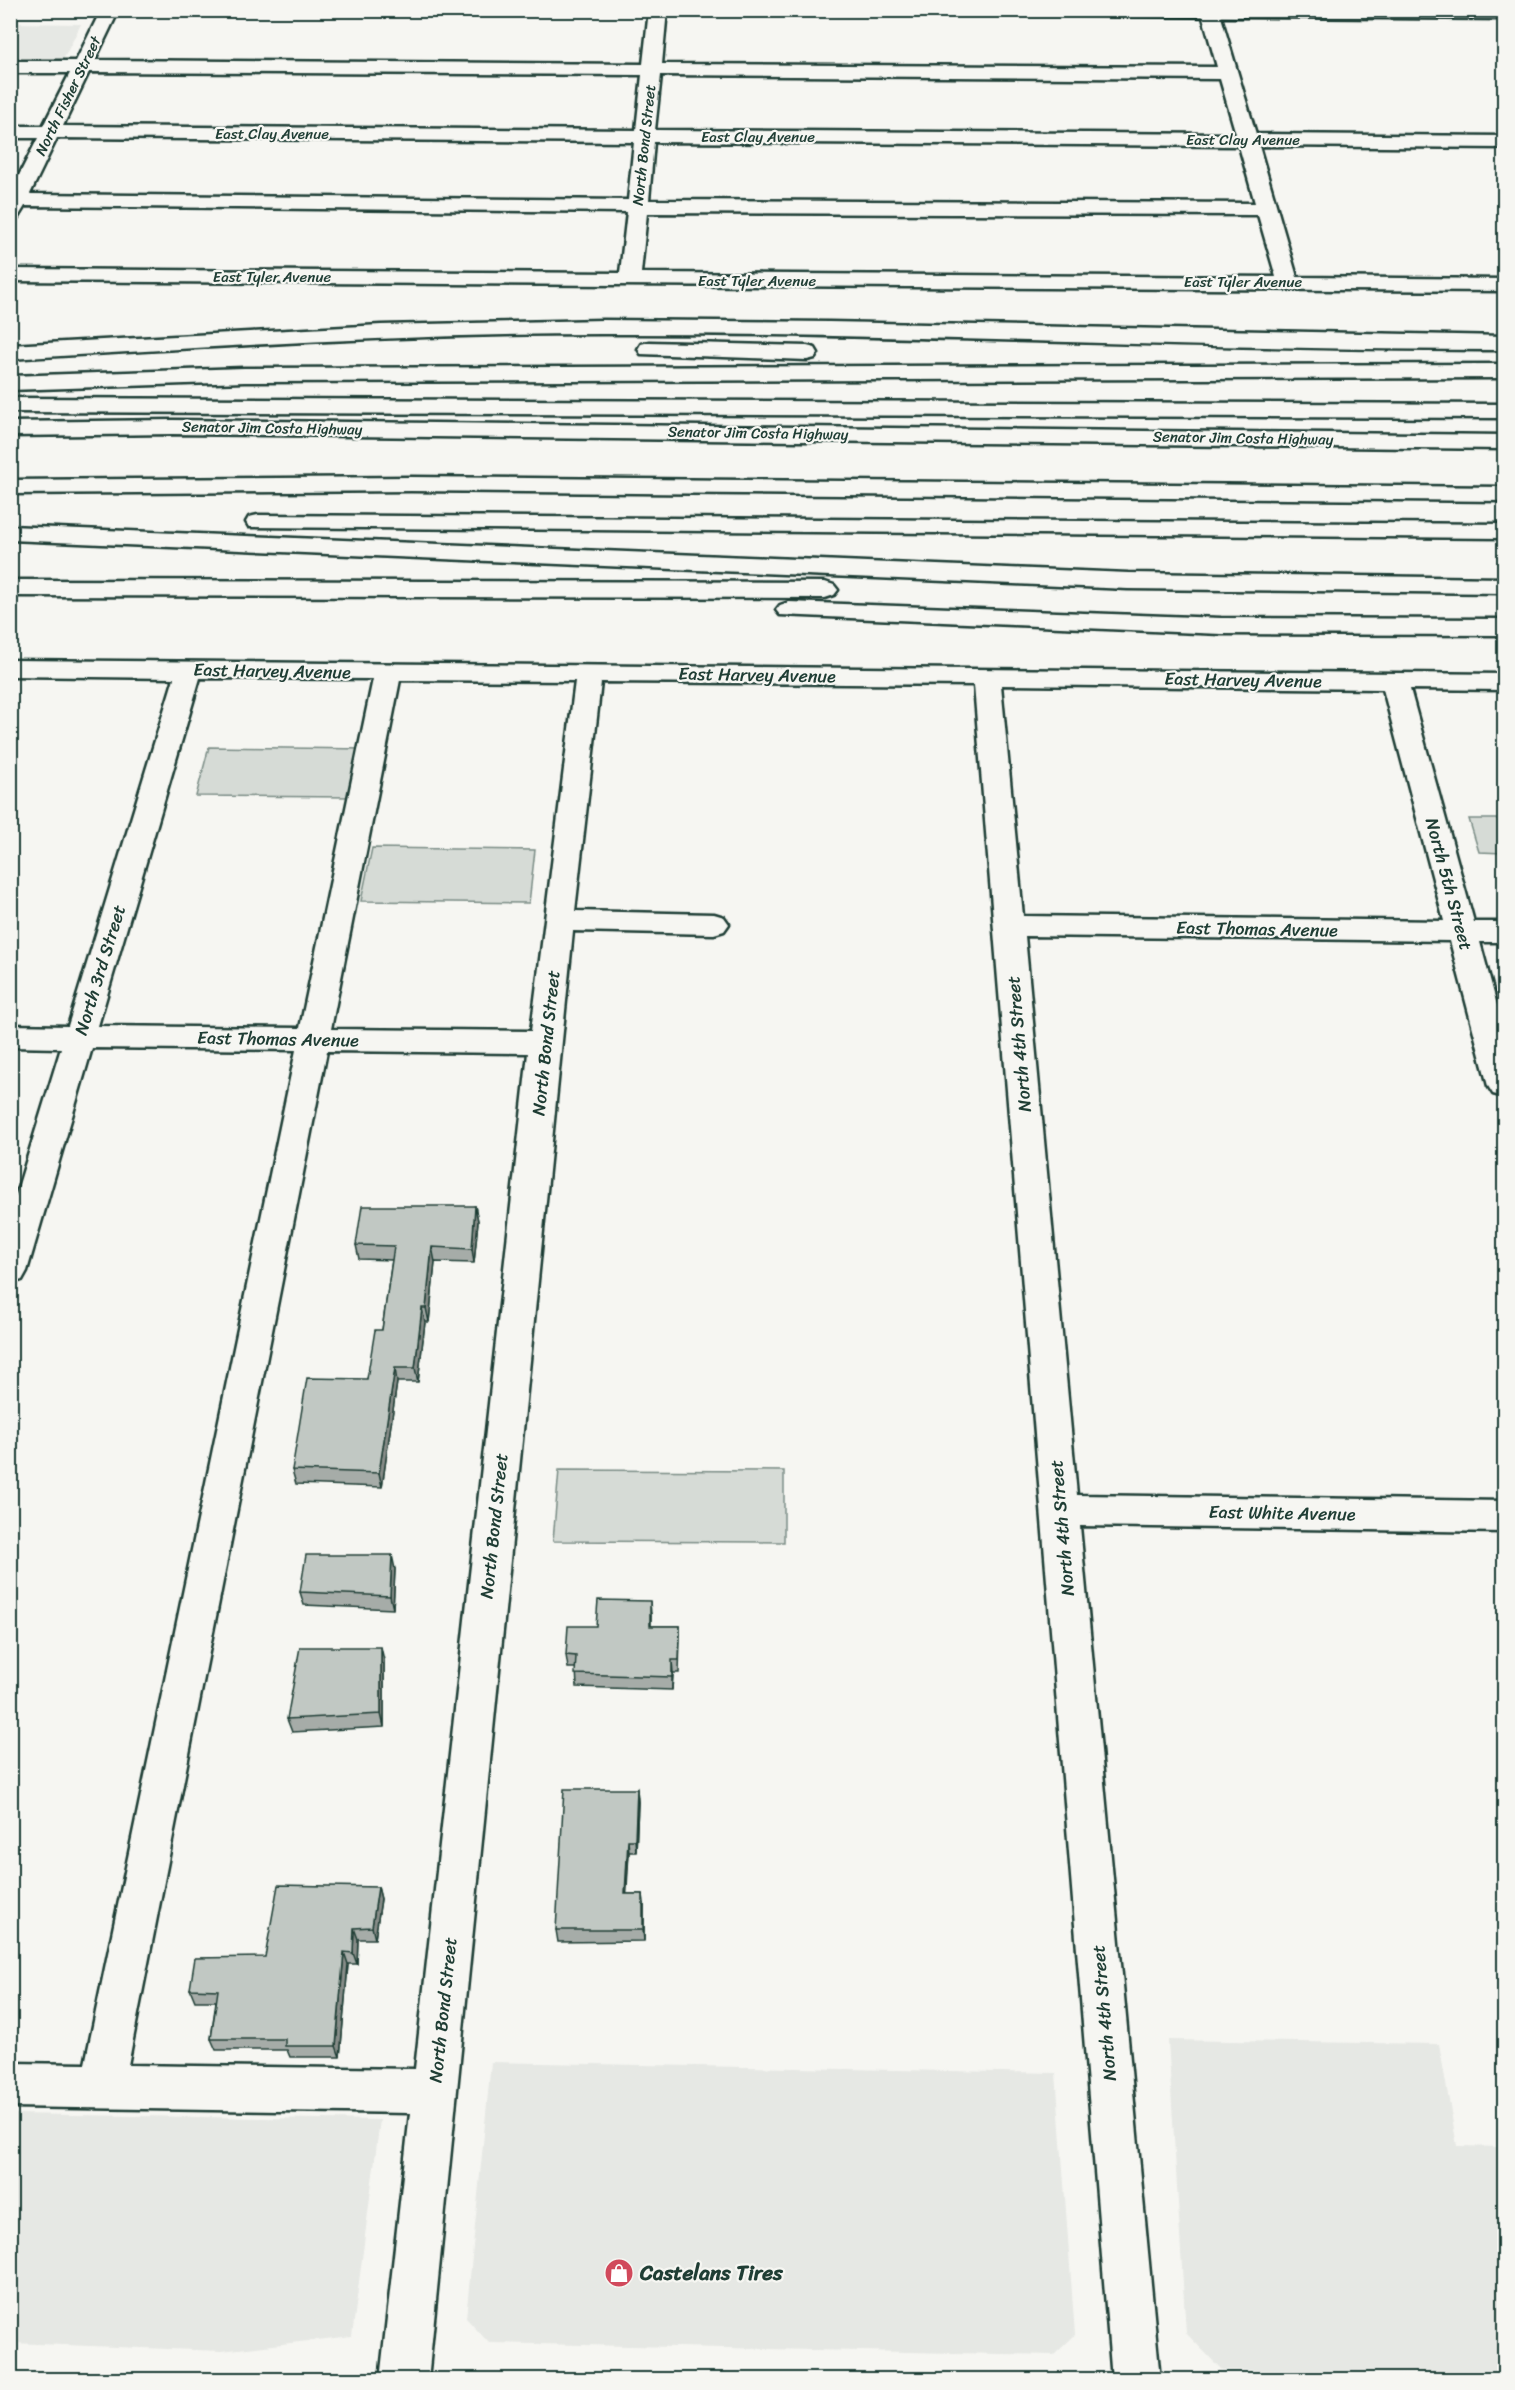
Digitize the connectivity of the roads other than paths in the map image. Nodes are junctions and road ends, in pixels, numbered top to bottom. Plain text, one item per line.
1 (110, 10) edge
2 (658, 10) edge
3 (1015, 10) edge
4 (1210, 11) edge
5 (1504, 14) edge
6 (10, 67) edge
7 (82, 67) junction
8 (652, 70) junction
9 (1228, 73) junction
10 (10, 132) edge
11 (51, 132) junction
12 (645, 136) junction
13 (1247, 141) junction
14 (1504, 142) edge
15 (13, 205) edge
16 (638, 206) junction
17 (1267, 209) junction
18 (10, 275) edge
19 (630, 280) junction
20 (1288, 282) junction
21 (1504, 285) edge
22 (1504, 344) edge
23 (10, 352) edge
24 (10, 362) edge
25 (1504, 370) edge
26 (1409, 371) junction
27 (10, 383) edge
28 (10, 405) edge
29 (1504, 411) edge
30 (10, 429) edge
31 (1504, 434) edge
32 (1365, 439) junction
33 (1504, 442) edge
34 (10, 487) edge
35 (673, 487) junction
36 (1504, 495) edge
37 (10, 520) edge
38 (1504, 531) edge
39 (10, 533) edge
40 (1504, 586) edge
41 (10, 588) edge
42 (259, 590) junction
43 (1504, 592) edge
44 (1504, 627) edge
45 (10, 668) edge
46 (189, 670) junction
47 (388, 672) junction
48 (589, 674) junction
49 (987, 677) junction
50 (1394, 681) junction
51 (1504, 682) edge
52 (559, 921) junction
53 (714, 924) dead end
54 (1009, 926) junction
55 (1461, 932) junction
56 (1504, 932) edge
57 (10, 1036) edge
58 (80, 1036) junction
59 (315, 1039) junction
60 (545, 1042) junction
61 (1504, 1086) edge
62 (10, 1271) edge
63 (1060, 1510) junction
64 (1504, 1516) edge
65 (10, 2085) edge
66 (102, 2086) junction
67 (435, 2091) junction
68 (404, 2379) edge
69 (1136, 2379) edge

1 - 7 main road, North Fisher Street
2 - 8 main road, North Bond Street
3 - 4 main road
4 - 5 main road
4 - 9 main road
6 - 7 main road
7 - 8 main road
7 - 11 main road, North Fisher Street
8 - 9 main road
8 - 12 main road, North Bond Street
9 - 13 main road
10 - 11 main road, East Clay Avenue
11 - 12 main road, East Clay Avenue
11 - 15 main road, North Fisher Street
12 - 13 main road, East Clay Avenue
12 - 16 main road, North Bond Street
13 - 14 main road, East Clay Avenue
13 - 17 main road
15 - 16 main road
16 - 17 main road
16 - 19 main road, North Bond Street
17 - 20 main road
18 - 19 main road, East Tyler Avenue
19 - 20 main road, East Tyler Avenue
20 - 21 main road, East Tyler Avenue
22 - 23 main road
24 - 26 main road
25 - 26 main road
26 - 27 main road
28 - 29 main road
30 - 32 main road, Senator Jim Costa Highway
31 - 32 main road
32 - 33 main road, Senator Jim Costa Highway
34 - 35 main road
35 - 36 main road
35 - 38 main road
37 - 38 main road
39 - 40 main road
41 - 42 main road
42 - 43 main road
42 - 44 main road
45 - 46 main road, East Harvey Avenue
46 - 47 main road, East Harvey Avenue
46 - 58 main road, North 3rd Street
47 - 48 main road, East Harvey Avenue
47 - 59 main road
48 - 49 main road, East Harvey Avenue
48 - 52 main road, North Bond Street
49 - 50 main road, East Harvey Avenue
49 - 54 main road, North 4th Street
50 - 51 main road, East Harvey Avenue
50 - 55 main road, North 5th Street
52 - 53 main road
52 - 60 main road, North Bond Street
54 - 55 main road, East Thomas Avenue
54 - 63 main road, North 4th Street
55 - 56 main road, East Thomas Avenue
55 - 61 main road, North 5th Street
57 - 58 main road, East Thomas Avenue
58 - 59 main road, East Thomas Avenue
58 - 62 main road, North 3rd Street
59 - 60 main road, East Thomas Avenue
59 - 66 main road
60 - 67 main road, North Bond Street
63 - 64 main road, East White Avenue
63 - 69 main road, North 4th Street
65 - 66 main road
66 - 67 main road
67 - 68 main road, North Bond Street

